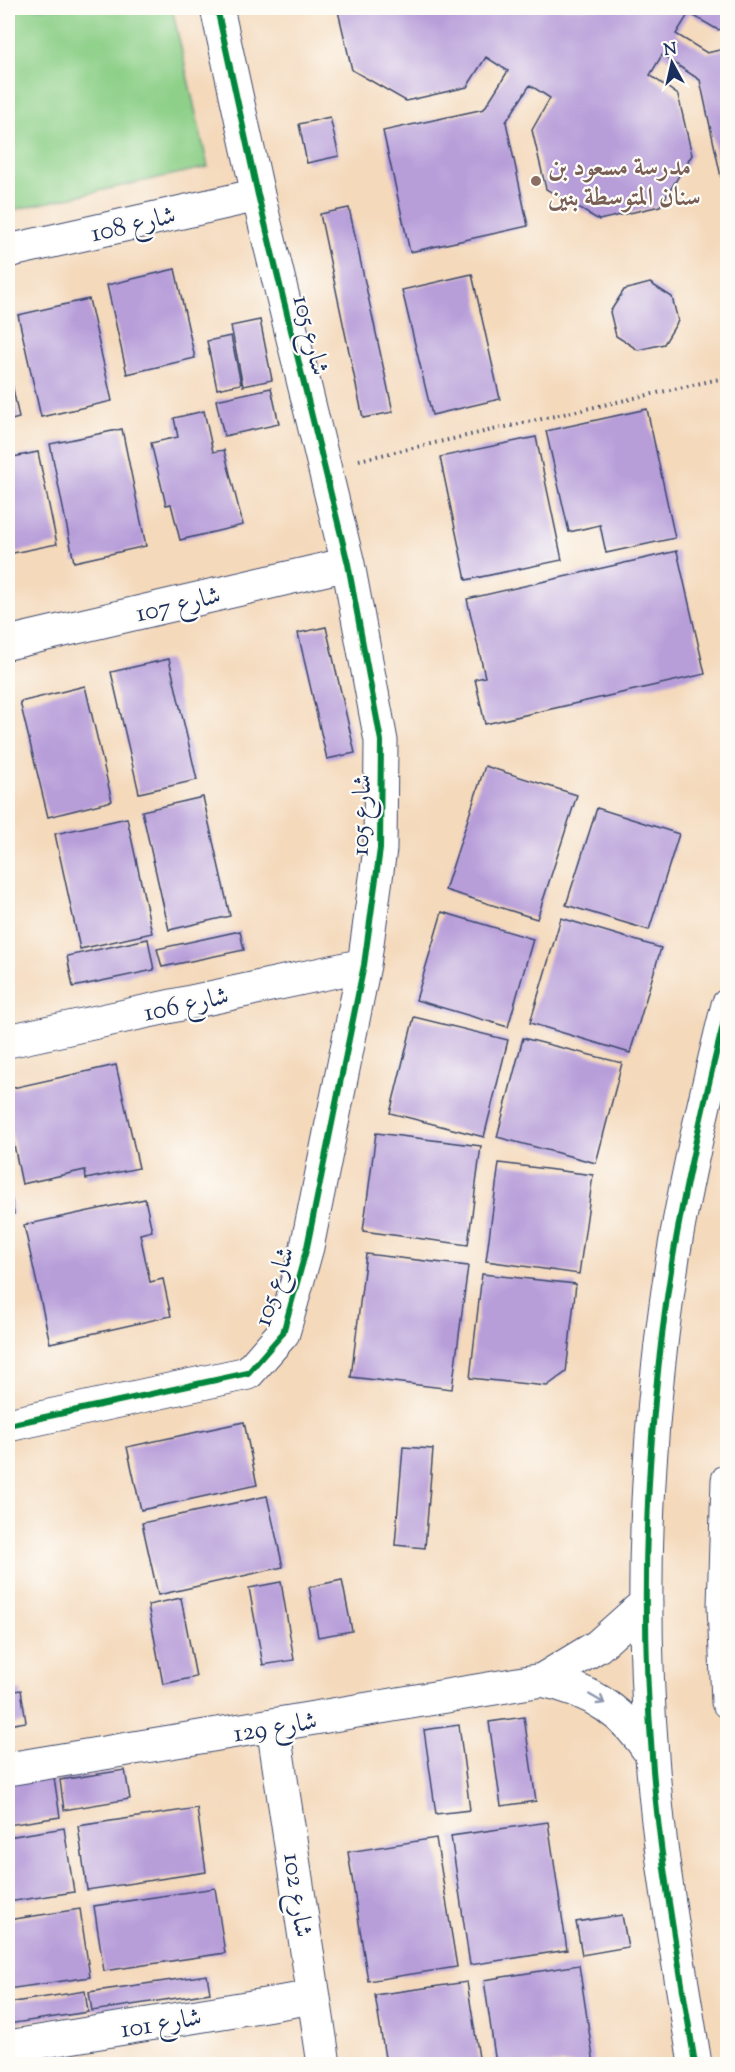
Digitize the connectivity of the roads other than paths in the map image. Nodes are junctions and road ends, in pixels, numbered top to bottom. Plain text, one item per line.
1 (217, 8) edge
2 (258, 195) junction
3 (8, 251) edge
4 (348, 564) junction
5 (8, 643) edge
6 (364, 964) junction
7 (728, 1005) edge
8 (8, 1041) edge
9 (8, 1425) edge
10 (728, 1480) edge
11 (726, 1561) edge
12 (646, 1603) junction
13 (542, 1680) junction
14 (728, 1702) edge
15 (273, 1726) junction
16 (652, 1755) junction
17 (8, 1769) edge
18 (314, 1997) junction
19 (8, 2047) edge
20 (324, 2064) edge
21 (695, 2064) edge

1 - 2 street, شارع 105
2 - 3 street, شارع 108
2 - 4 street, شارع 105
4 - 5 street, شارع 107
4 - 6 street, شارع 105
6 - 8 street, شارع 106
6 - 9 street, شارع 105
7 - 12 street
10 - 11 street
11 - 14 street
12 - 13 street, شارع 129
12 - 16 street
13 - 15 street, شارع 129
13 -> 16 street, شارع 129
15 - 17 street, شارع 129
15 - 18 street, شارع 102
16 - 21 street
18 - 19 street, شارع 101
18 - 20 street, شارع 102

